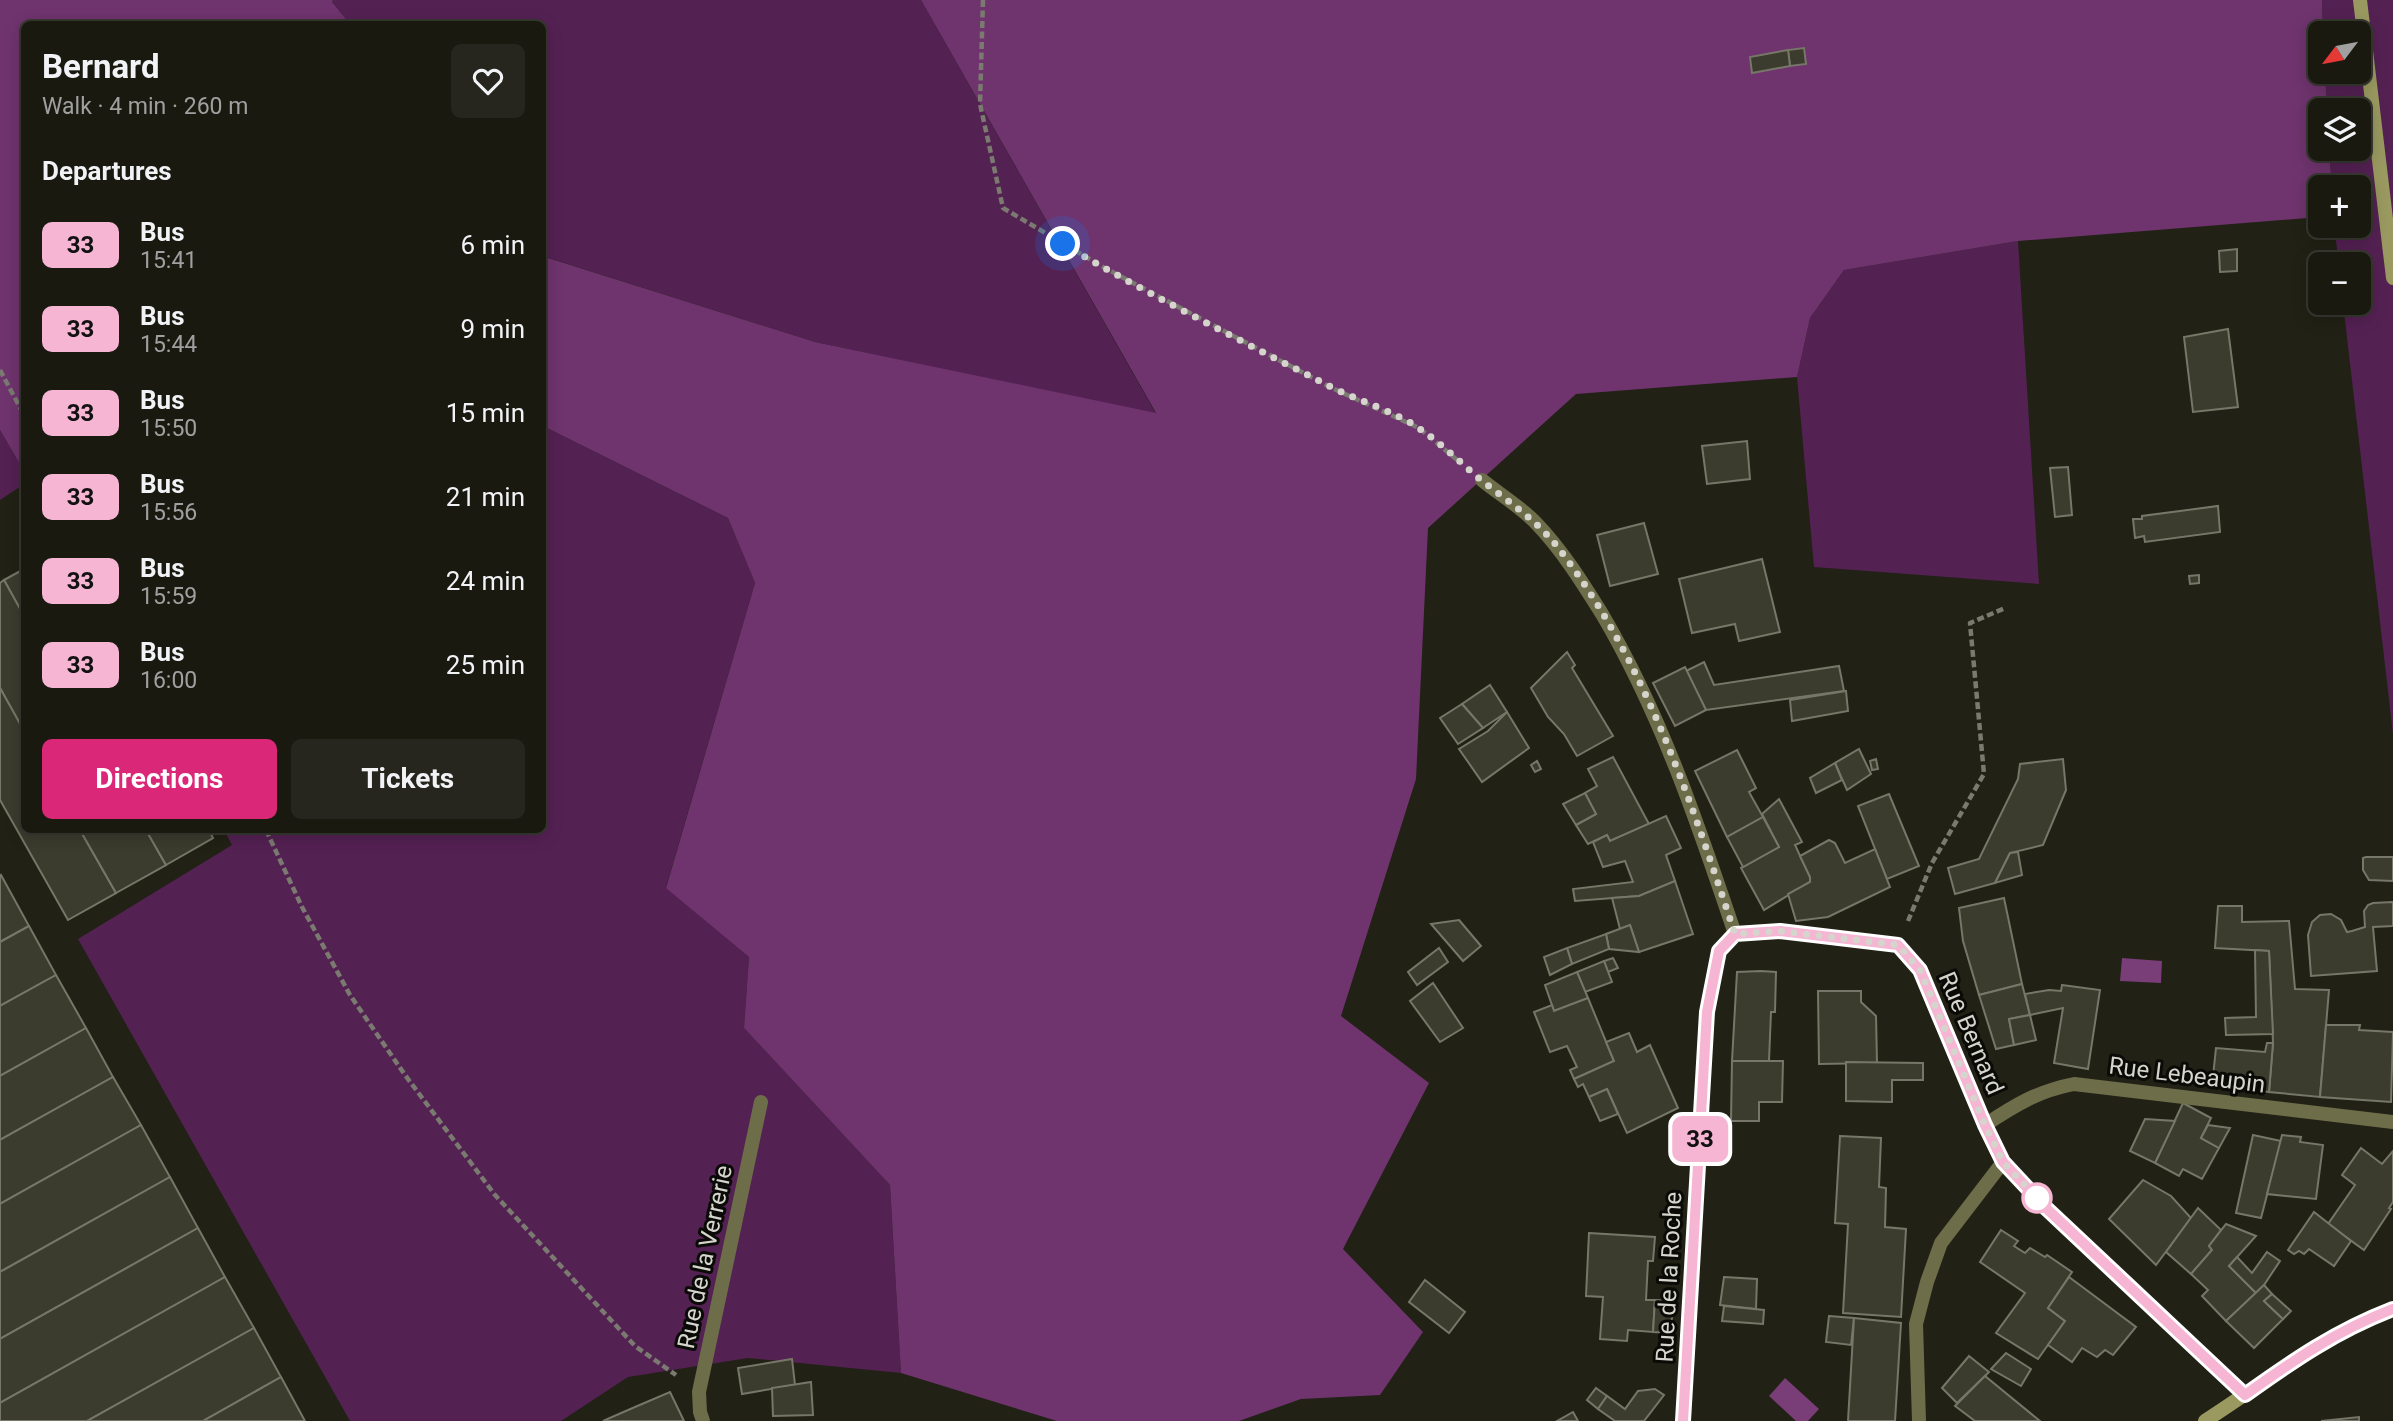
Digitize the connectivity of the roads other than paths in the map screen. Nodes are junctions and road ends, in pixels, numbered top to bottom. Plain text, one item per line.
1 (2360, 0) edge
2 (2393, 278) edge
3 (1482, 480) road end
4 (1735, 934) junction
5 (761, 1102) dead end
6 (2393, 1122) edge
7 (1985, 1125) junction
8 (2003, 1162) junction
9 (2393, 1309) edge
10 (2245, 1395) junction
11 (704, 1421) edge
12 (1683, 1421) edge
13 (1919, 1421) edge
14 (2205, 1421) edge

1 - 2 street
3 - 4 street
4 - 7 street, Rue Bernard
4 - 12 street, Rue de la Roche
5 - 11 street, Rue de la Verrerie
6 - 7 street, Rue Lebeaupin
7 - 8 street, Rue Bernard
8 - 10 street, Rue Bernard
8 - 13 street
9 - 10 street
10 - 14 street

